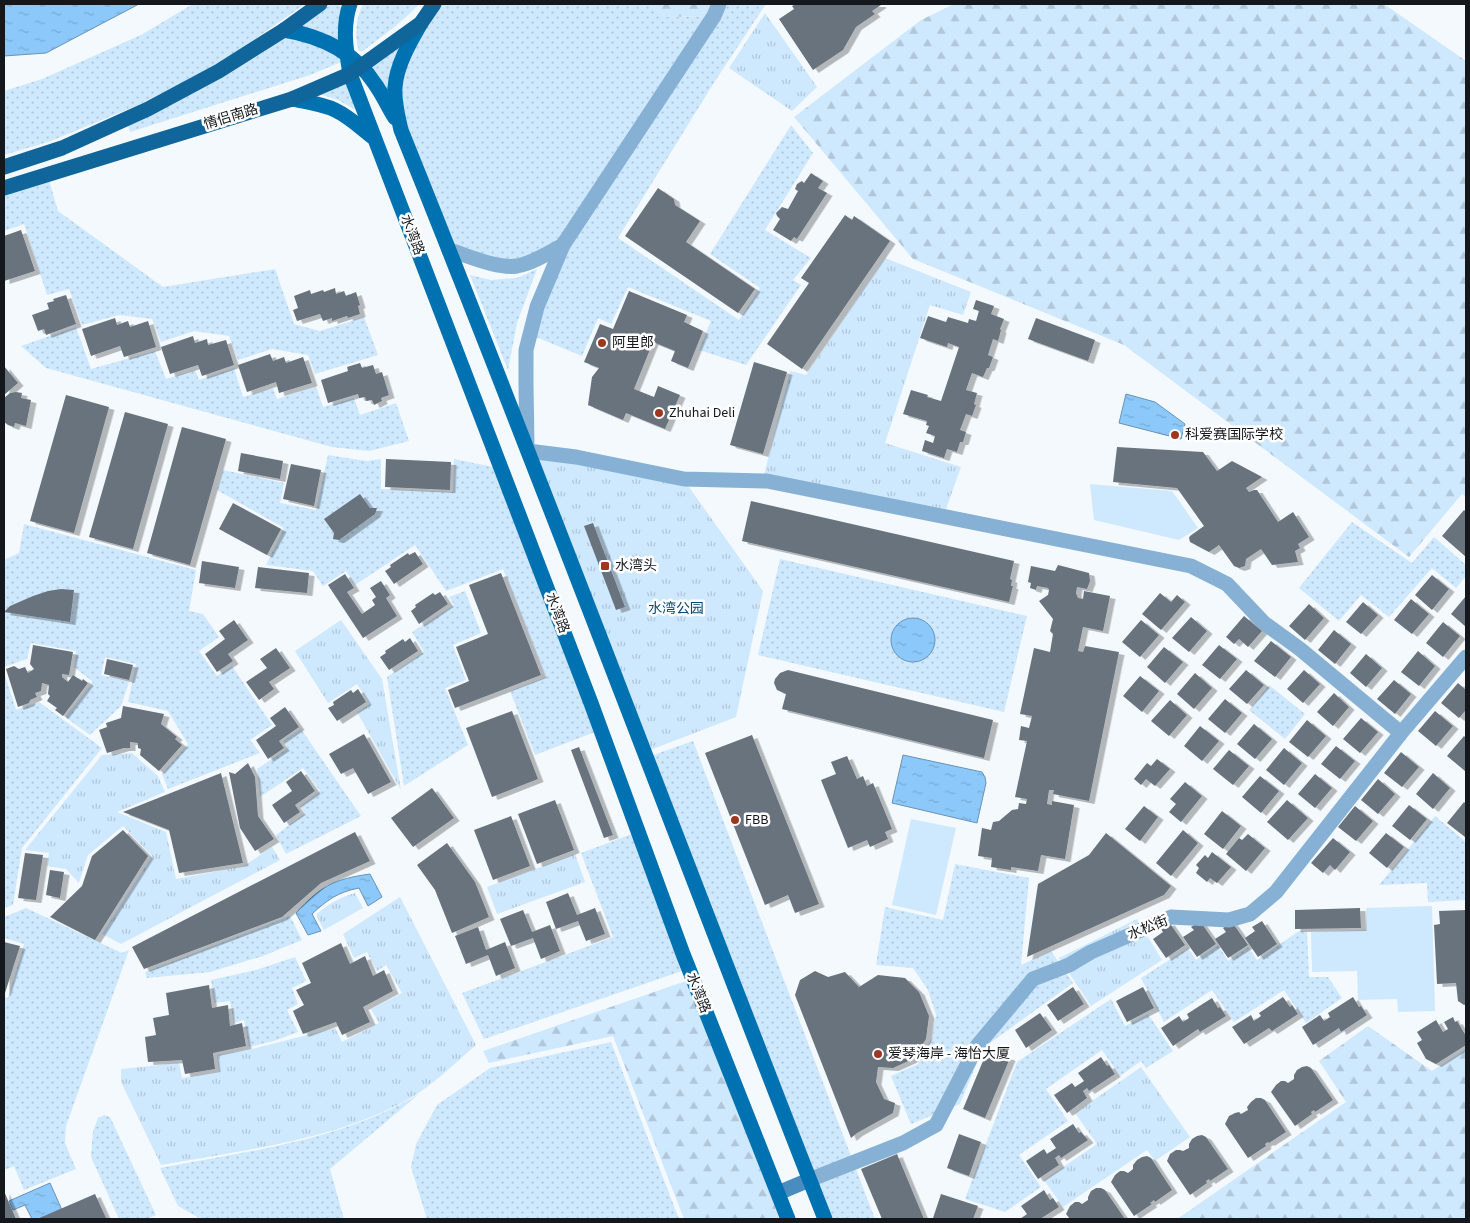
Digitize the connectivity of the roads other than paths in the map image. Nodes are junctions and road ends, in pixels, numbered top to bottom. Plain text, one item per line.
1 (320, 4) edge
2 (350, 4) edge
3 (434, 4) edge
4 (719, 4) edge
5 (421, 23) junction
6 (284, 30) junction
7 (347, 53) junction
8 (356, 70) junction
9 (292, 99) junction
10 (401, 130) junction
11 (375, 139) junction
12 (4, 167) edge
13 (4, 188) edge
14 (562, 245) junction
15 (450, 250) junction
16 (528, 451) junction
17 (1466, 657) edge
18 (1401, 733) junction
19 (809, 1180) junction
20 (778, 1194) junction
21 (788, 1219) edge
22 (825, 1219) edge

1 - 6 highway
2 - 7 main road, 水湾路
3 - 5 highway, 情侣南路
4 - 14 street, 水湾路
5 - 8 highway, 情侣南路
5 - 10 main road, 水湾路
6 - 7 main road
6 - 12 highway
7 - 8 main road, 水湾路
8 - 9 highway, 情侣南路
8 - 10 main road
8 - 11 main road, 水湾路
9 - 11 main road
9 - 13 highway, 情侣南路
10 - 15 main road, 水湾路
11 - 20 main road, 水湾路
14 - 15 street
14 - 16 street, 水湾路
15 - 16 main road, 水湾路
16 - 18 street
16 - 19 main road, 水湾路
17 - 18 street, 水松街
18 - 19 street, 水松街
19 - 20 main road
19 - 22 main road, 水湾路
20 - 21 main road, 水湾路

